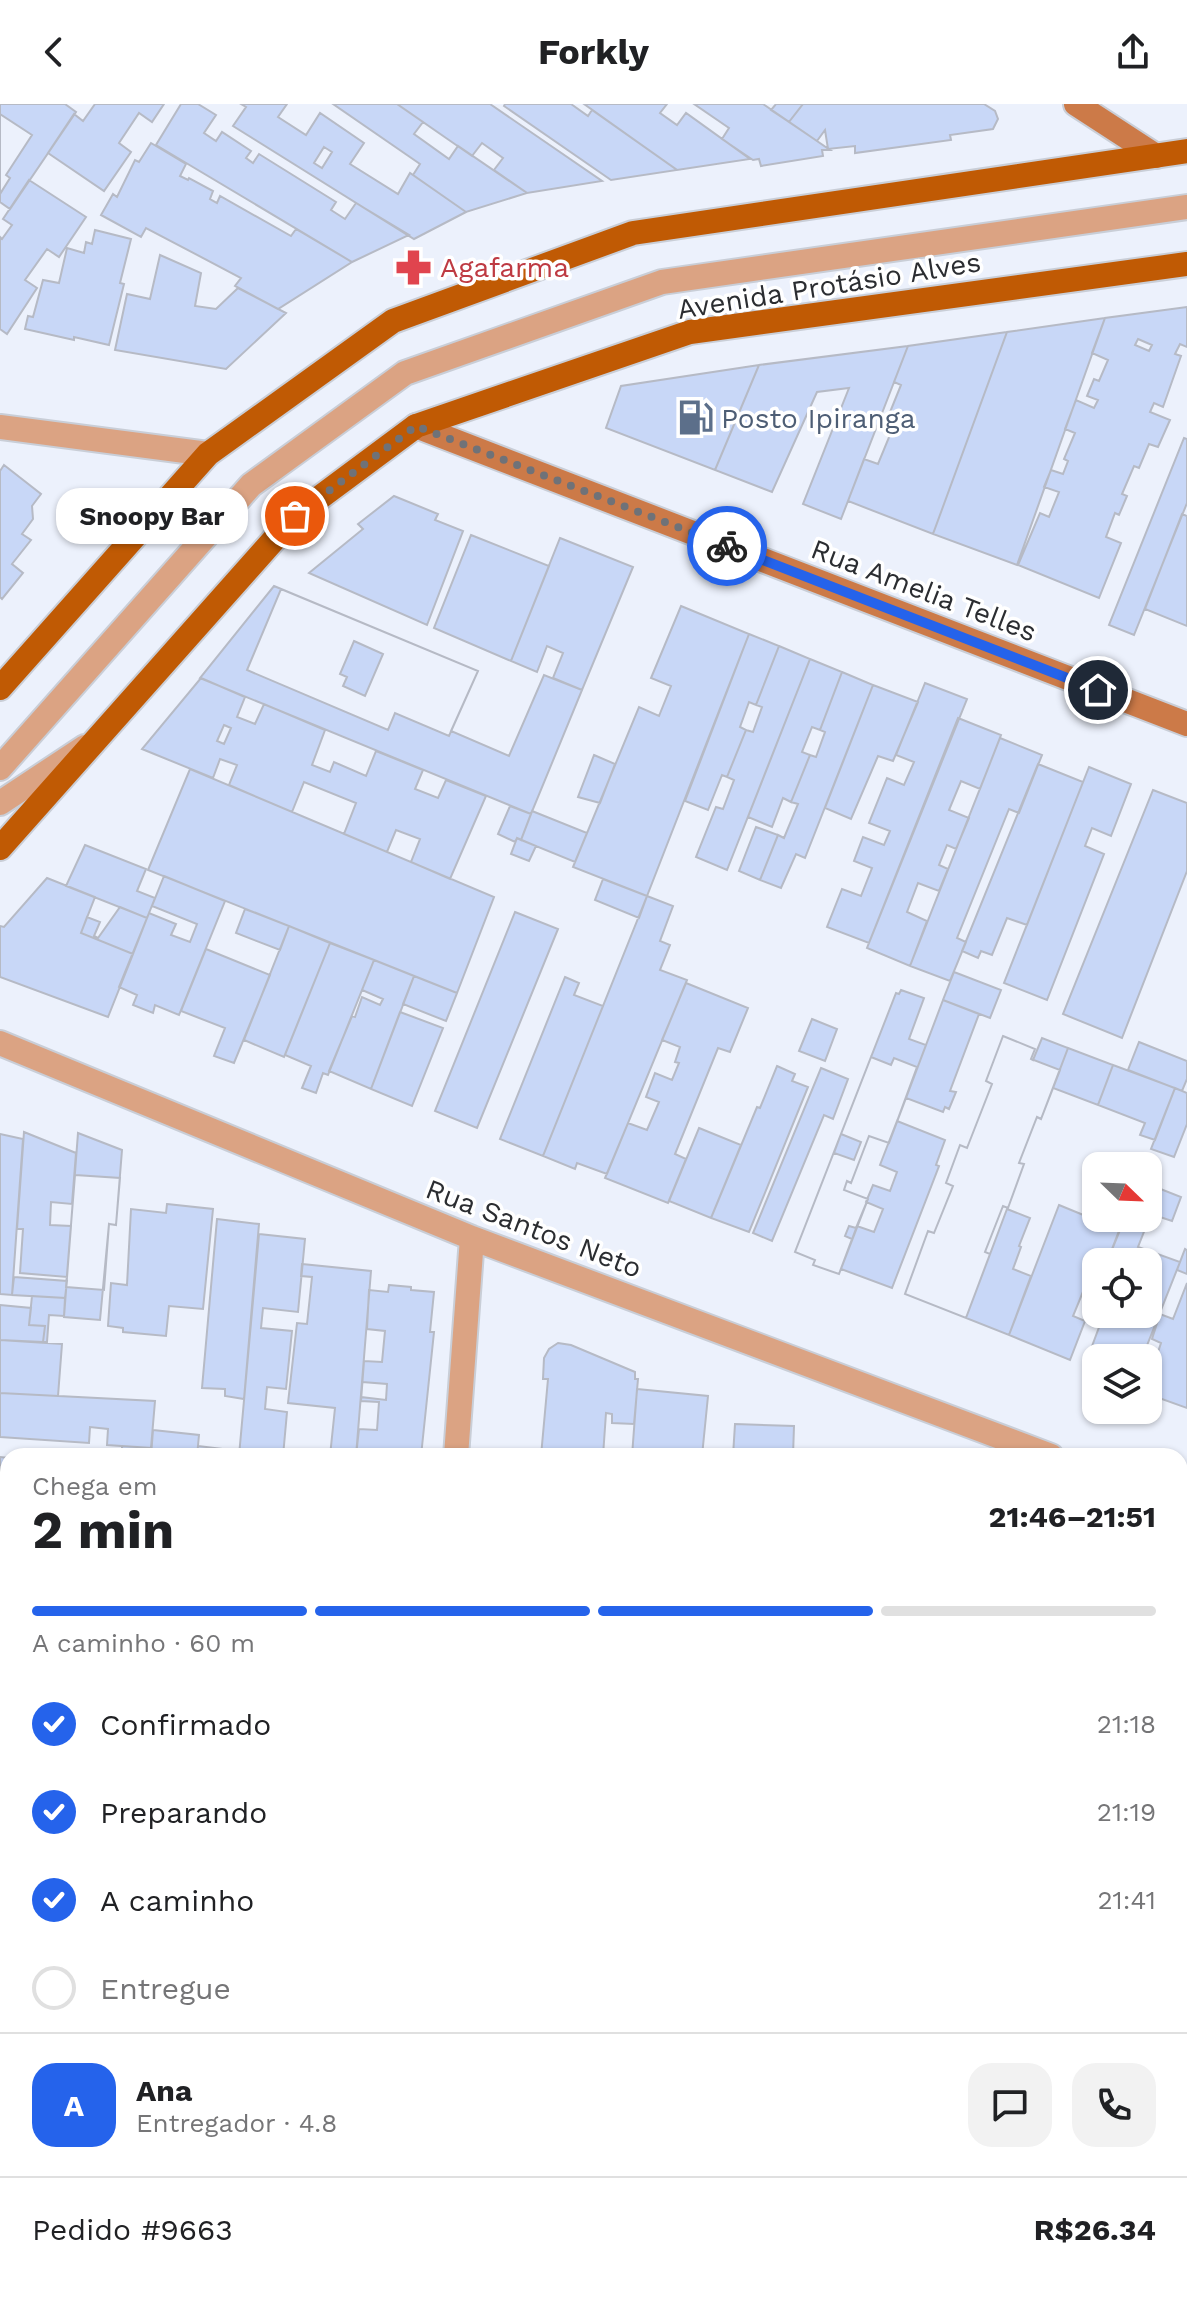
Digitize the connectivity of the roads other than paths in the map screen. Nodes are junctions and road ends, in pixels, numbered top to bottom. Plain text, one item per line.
1 (1076, 104) edge
2 (1187, 151) edge
3 (1156, 156) junction
4 (1187, 207) edge
5 (1187, 264) edge
6 (416, 426) junction
7 (0, 427) edge
8 (208, 454) junction
9 (19, 667) junction
10 (0, 688) edge
11 (0, 704) edge
12 (1187, 724) edge
13 (98, 738) junction
14 (0, 768) edge
15 (0, 803) edge
16 (0, 848) edge
17 (0, 1043) edge
18 (472, 1238) junction
19 (457, 1448) edge
20 (1030, 1448) edge

1 - 3 street
2 - 3 main road
3 - 8 main road
4 - 14 street
5 - 6 main road, Avenida Protásio Alves
6 - 12 street, Rua Amelia Telles
6 - 13 main road, Avenida Protásio Alves
7 - 8 street
8 - 9 main road
9 - 10 main road
9 - 11 street
13 - 15 street
13 - 16 main road, Avenida Protásio Alves
17 - 18 street, Rua Santos Neto
18 - 19 street
18 - 20 street, Rua Santos Neto

